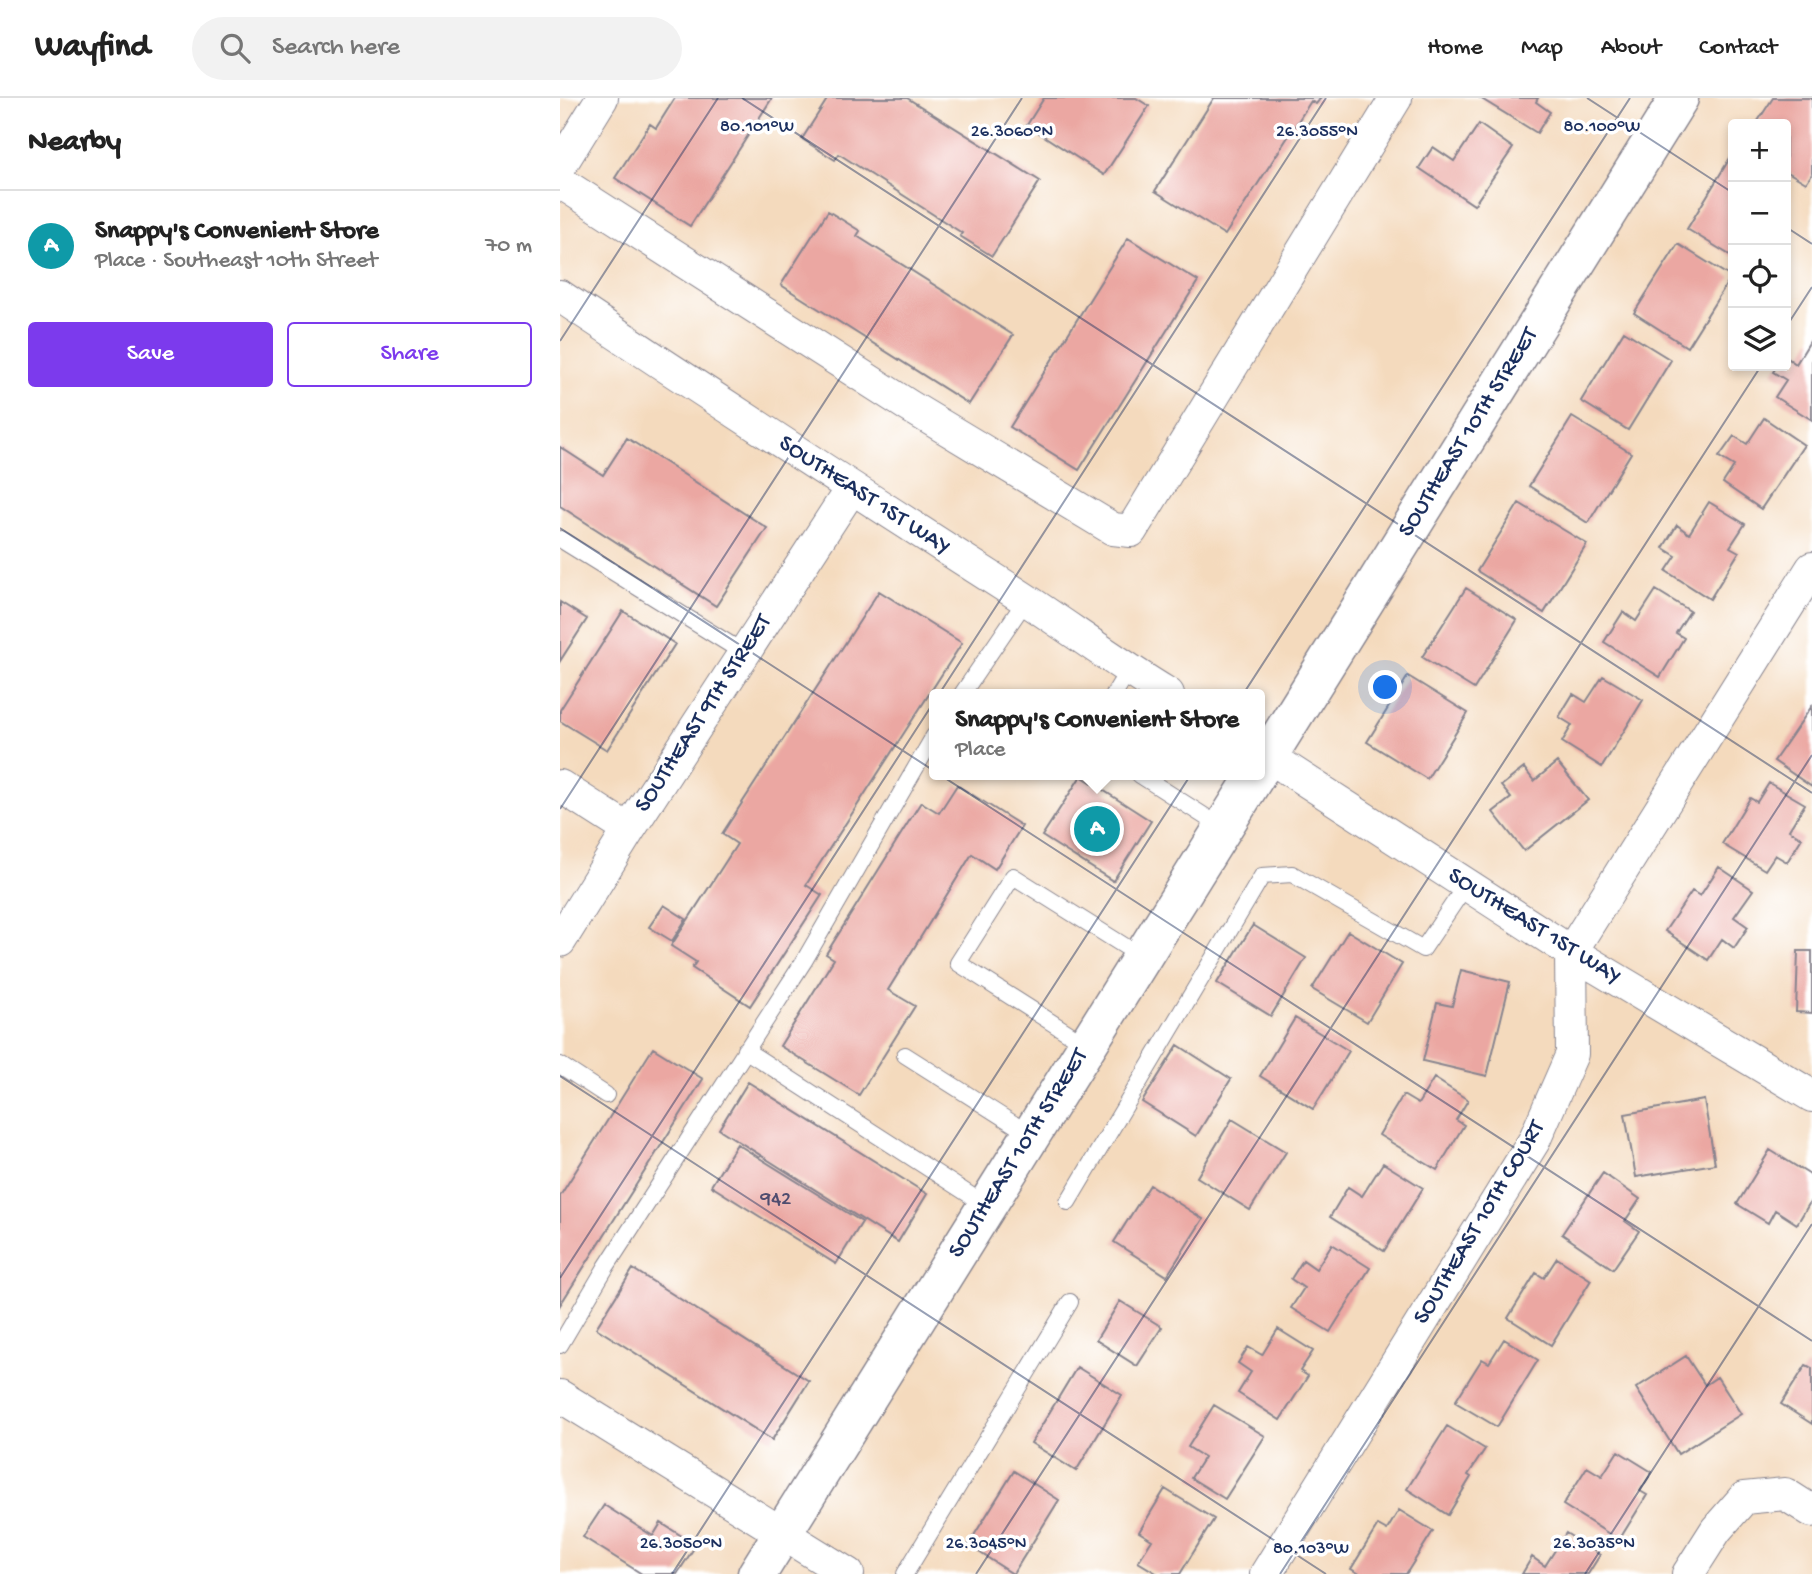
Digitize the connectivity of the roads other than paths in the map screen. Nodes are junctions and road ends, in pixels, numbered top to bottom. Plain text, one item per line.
1 (601, 98) edge
2 (1396, 98) edge
3 (1679, 98) edge
4 (560, 166) edge
5 (560, 182) edge
6 (560, 296) edge
7 (851, 489) junction
8 (560, 539) edge
9 (1812, 568) edge
10 (1026, 600) junction
11 (744, 653) junction
12 (1121, 682) edge
13 (965, 689) edge
14 (1148, 689) edge
15 (929, 744) edge
16 (1265, 757) edge
17 (1265, 765) edge
18 (1148, 780) edge
19 (1251, 780) edge
20 (560, 786) edge
21 (1223, 828) junction
22 (628, 830) junction
23 (1466, 885) junction
24 (560, 941) edge
25 (1571, 953) junction
26 (1142, 957) junction
27 (1087, 1045) junction
28 (745, 1050) junction
29 (905, 1055) dead end
30 (560, 1065) edge
31 (606, 1095) dead end
32 (1812, 1096) edge
33 (1031, 1135) junction
34 (1068, 1202) dead end
35 (987, 1206) junction
36 (1070, 1302) dead end
37 (560, 1345) edge
38 (560, 1396) edge
39 (1812, 1511) edge
40 (782, 1534) junction
41 (757, 1574) edge
42 (848, 1574) edge
43 (905, 1574) edge
44 (1266, 1574) edge
45 (1688, 1574) edge

1 - 4 street
2 - 5 street
3 - 16 main road, SOUTHEAST 10TH STREET
6 - 7 street, SOUTHEAST 1ST WAY
7 - 10 street, SOUTHEAST 1ST WAY
7 - 11 street, SOUTHEAST 9TH STREET
8 - 11 lane
9 - 25 street
10 - 12 street, SOUTHEAST 1ST WAY
10 - 13 lane
11 - 22 street, SOUTHEAST 9TH STREET
12 - 14 street, SOUTHEAST 1ST WAY
15 - 28 lane
17 - 23 street, SOUTHEAST 1ST WAY
18 - 21 lane
19 - 21 main road, SOUTHEAST 10TH STREET
20 - 22 street
21 - 26 main road, SOUTHEAST 10TH STREET
22 - 24 street, SOUTHEAST 9TH STREET
23 - 25 street, SOUTHEAST 1ST WAY
23 - 34 lane
25 - 32 street, SOUTHEAST 1ST WAY
25 - 44 street, SOUTHEAST 10TH COURT
26 - 27 main road, SOUTHEAST 10TH STREET
26 - 27 lane
27 - 33 main road, SOUTHEAST 10TH STREET
28 - 35 lane
28 - 37 lane
29 - 33 lane
30 - 31 lane
33 - 35 main road, SOUTHEAST 10TH STREET
35 - 40 main road, SOUTHEAST 10TH STREET
36 - 43 lane
38 - 40 street
39 - 45 street
40 - 41 main road, SOUTHEAST 10TH STREET
40 - 42 street

